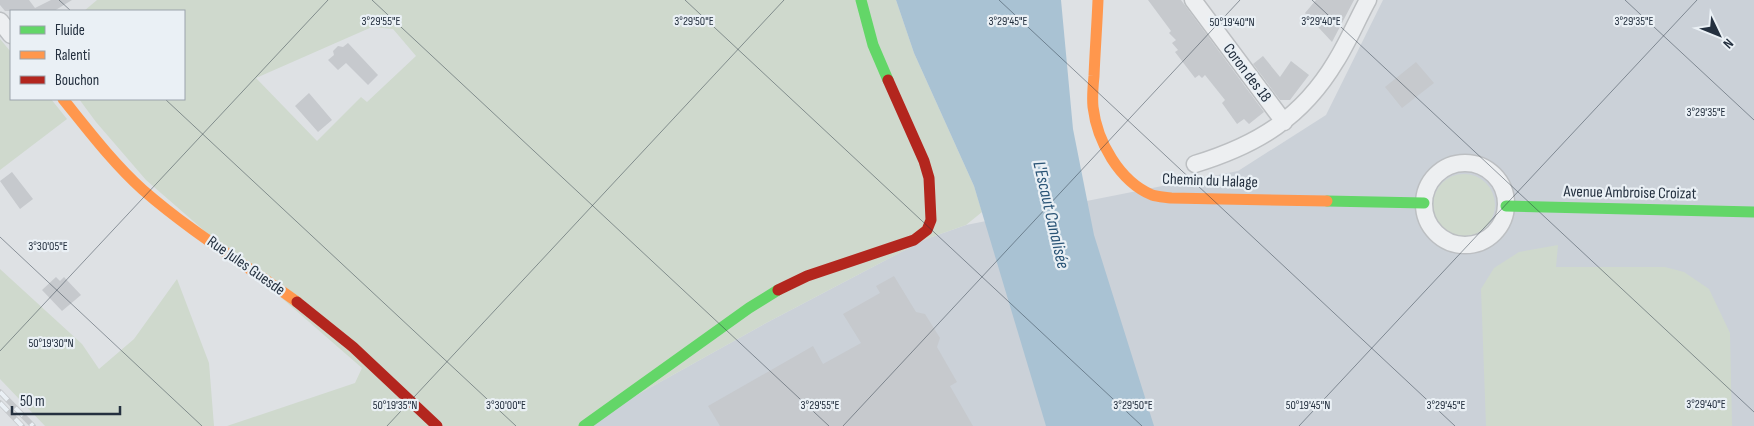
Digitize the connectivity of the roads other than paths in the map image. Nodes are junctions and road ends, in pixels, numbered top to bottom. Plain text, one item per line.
1 (861, 0) edge
2 (1098, 0) edge
3 (1192, 0) edge
4 (1368, 0) edge
5 (0, 21) edge
6 (10, 34) edge
7 (64, 100) edge
8 (1284, 122) junction
9 (1195, 164) dead end
10 (1424, 202) junction
11 (1506, 206) junction
12 (1754, 212) edge
13 (437, 426) edge
14 (584, 426) edge

1 - 14 street
2 - 10 street, Chemin du Halage
3 - 8 street, Coron des 18
4 - 8 street
5 - 6 street
7 - 13 street, Rue Jules Guesde
8 - 9 street
10 - 11 street
10 - 11 street
11 - 12 street, Avenue Ambroise Croizat

